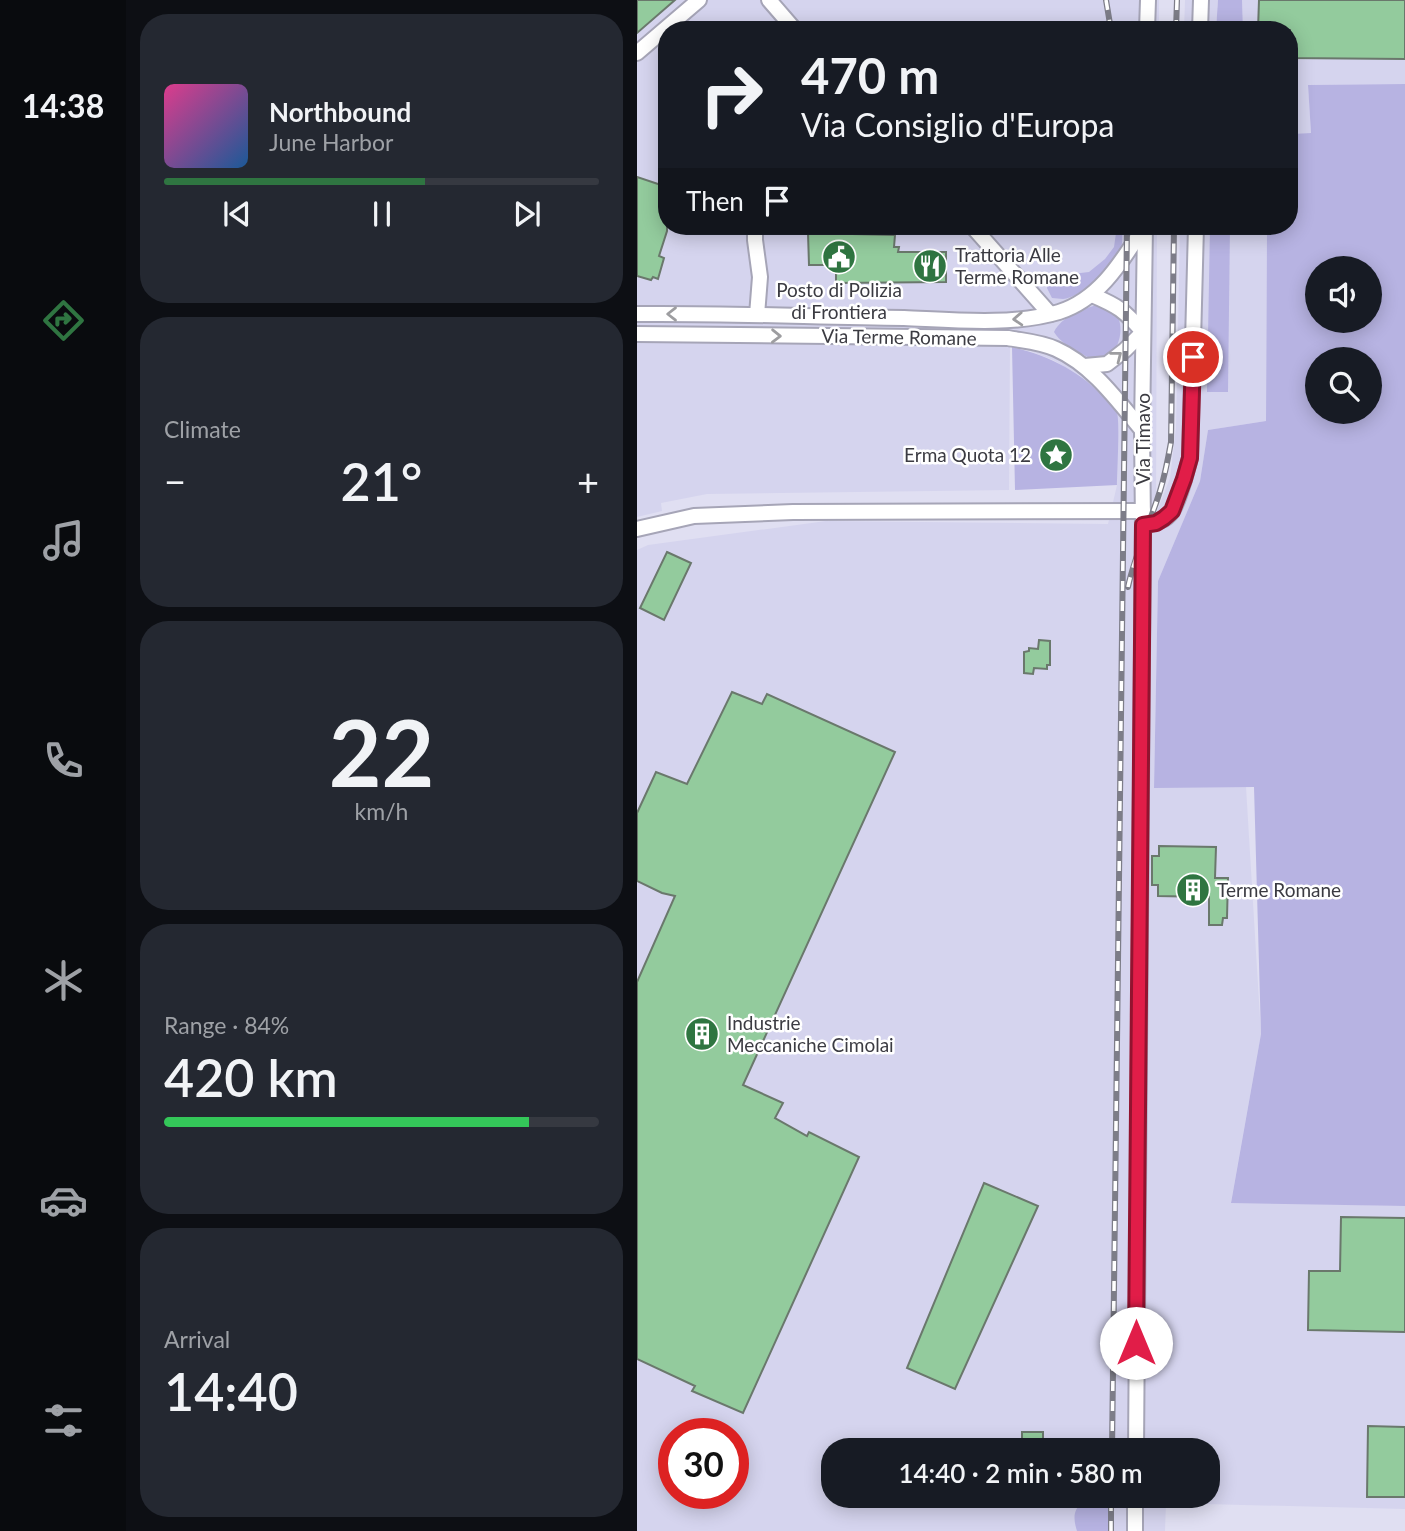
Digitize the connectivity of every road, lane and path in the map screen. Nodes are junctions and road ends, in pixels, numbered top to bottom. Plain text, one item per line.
1 (699, 0) edge
2 (769, 0) edge
3 (1148, 0) edge
4 (1201, 0) edge
5 (674, 21) edge
6 (787, 21) edge
7 (1147, 21) edge
8 (1200, 21) edge
9 (658, 35) edge
10 (637, 53) edge
11 (755, 235) edge
12 (980, 235) edge
13 (1139, 235) edge
14 (1145, 235) edge
15 (1196, 235) edge
16 (1092, 295) junction
17 (637, 314) edge
18 (1050, 314) junction
19 (757, 315) junction
20 (1143, 332) junction
21 (637, 334) edge
22 (1085, 366) junction
23 (1142, 430) junction
24 (1143, 518) junction
25 (637, 529) edge
26 (1136, 1438) edge
27 (1135, 1508) edge
28 (1135, 1531) edge

1 - 5 street
2 - 6 street
3 - 7 street
4 - 8 street
9 - 10 street
11 - 19 street
12 - 18 street
13 - 16 street, Via Terme Romane
14 - 20 street, Via Timavo
15 - 24 street
16 - 18 street, Via Terme Romane
16 - 20 street
19 -> 17 street, Via Terme Romane
18 -> 19 street, Via Terme Romane
22 -> 20 street
20 - 23 street, Via Timavo
21 -> 22 street, Via Terme Romane
22 - 23 street, Via Terme Romane
23 - 24 street, Via Timavo
24 - 25 street
24 - 26 street, Via Timavo
27 - 28 street

